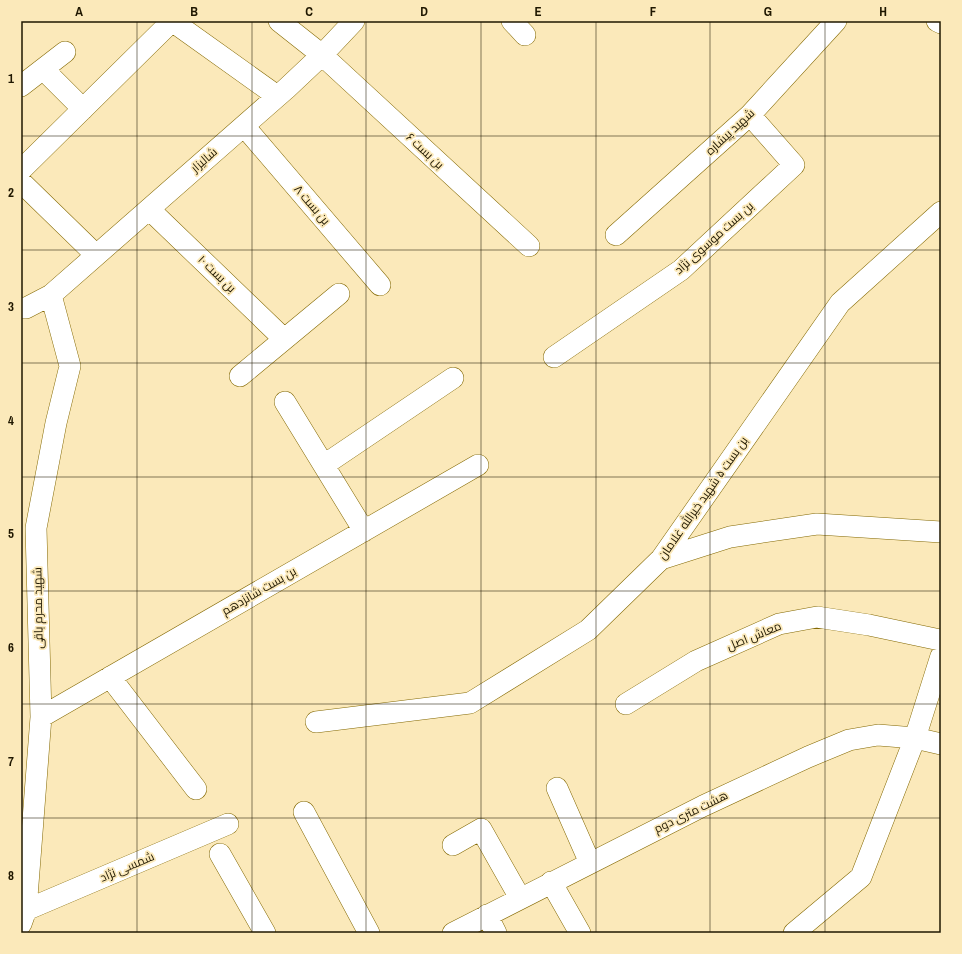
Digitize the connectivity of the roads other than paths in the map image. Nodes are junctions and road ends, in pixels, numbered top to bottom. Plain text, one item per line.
1 (172, 21) edge
2 (279, 21) edge
3 (354, 21) edge
4 (836, 21) edge
5 (937, 21) edge
6 (941, 23) edge
7 (64, 52) dead end
8 (322, 55) junction
9 (43, 69) junction
10 (21, 86) edge
11 (278, 96) junction
12 (83, 108) junction
13 (750, 115) junction
14 (244, 126) junction
15 (21, 170) edge
16 (21, 182) edge
17 (149, 209) junction
18 (941, 212) edge
19 (616, 235) dead end
20 (529, 246) dead end
21 (96, 255) junction
22 (380, 285) dead end
23 (338, 294) dead end
24 (52, 295) junction
25 (21, 308) edge
26 (284, 339) junction
27 (554, 357) dead end
28 (240, 376) dead end
29 (453, 378) dead end
30 (285, 402) dead end
31 (324, 465) junction
32 (478, 465) dead end
33 (364, 531) junction
34 (941, 532) edge
35 (662, 559) junction
36 (941, 642) edge
37 (941, 656) edge
38 (110, 677) junction
39 (626, 704) dead end
40 (41, 717) junction
41 (316, 722) dead end
42 (915, 738) junction
43 (941, 744) edge
44 (557, 788) dead end
45 (196, 789) dead end
46 (304, 812) dead end
47 (228, 824) dead end
48 (453, 845) dead end
49 (220, 854) dead end
50 (590, 863) junction
51 (551, 882) junction
52 (520, 898) junction
53 (23, 921) edge
54 (492, 924) edge
55 (27, 933) edge
56 (265, 933) edge
57 (370, 933) edge
58 (453, 933) edge
59 (580, 933) edge
60 (794, 933) edge

1 - 11 street
1 - 12 street
2 - 8 street, بن بست ۶
3 - 8 street, شالیزار
4 - 13 street, شهید پیشاره
5 - 6 street
7 - 9 street
8 - 11 street, شالیزار
8 - 20 street, بن بست ۶
9 - 10 street
9 - 12 street
11 - 14 street, شالیزار
12 - 15 street
13 - 19 street, شهید پیشاره
13 - 27 street, بن بست موسوی نژاد
14 - 17 street, شالیزار
14 - 22 street, بن بست ۸
16 - 21 street
17 - 21 street, شالیزار
17 - 26 street, بن بست ۱۰
18 - 35 street, بن بست ۵ شهید خیرالله غلامان
21 - 24 street, شالیزار
23 - 26 street
24 - 25 street, شالیزار
24 - 40 street, شهید محرم باقی
26 - 28 street
29 - 31 street
30 - 31 street
31 - 33 street
32 - 33 street, بن بست شانزدهم
33 - 38 street, بن بست شانزدهم
34 - 35 street
35 - 41 street, بن بست ۵ شهید خیرالله غلامان
36 - 39 street, معاش اصل
37 - 42 street
38 - 40 street, بن بست شانزدهم
38 - 45 street
40 - 53 street, شهید محرم باقی
42 - 43 street, هشت متری دوم
42 - 50 street, هشت متری دوم
42 - 60 street
44 - 50 street
46 - 57 street
47 - 53 street, شمسی نژاد
48 - 52 street
49 - 56 street
50 - 51 street, هشت متری دوم
51 - 52 street, هشت متری دوم
51 - 59 street
52 - 54 street, هشت متری دوم
53 - 55 street
54 - 58 street, هشت متری دوم

